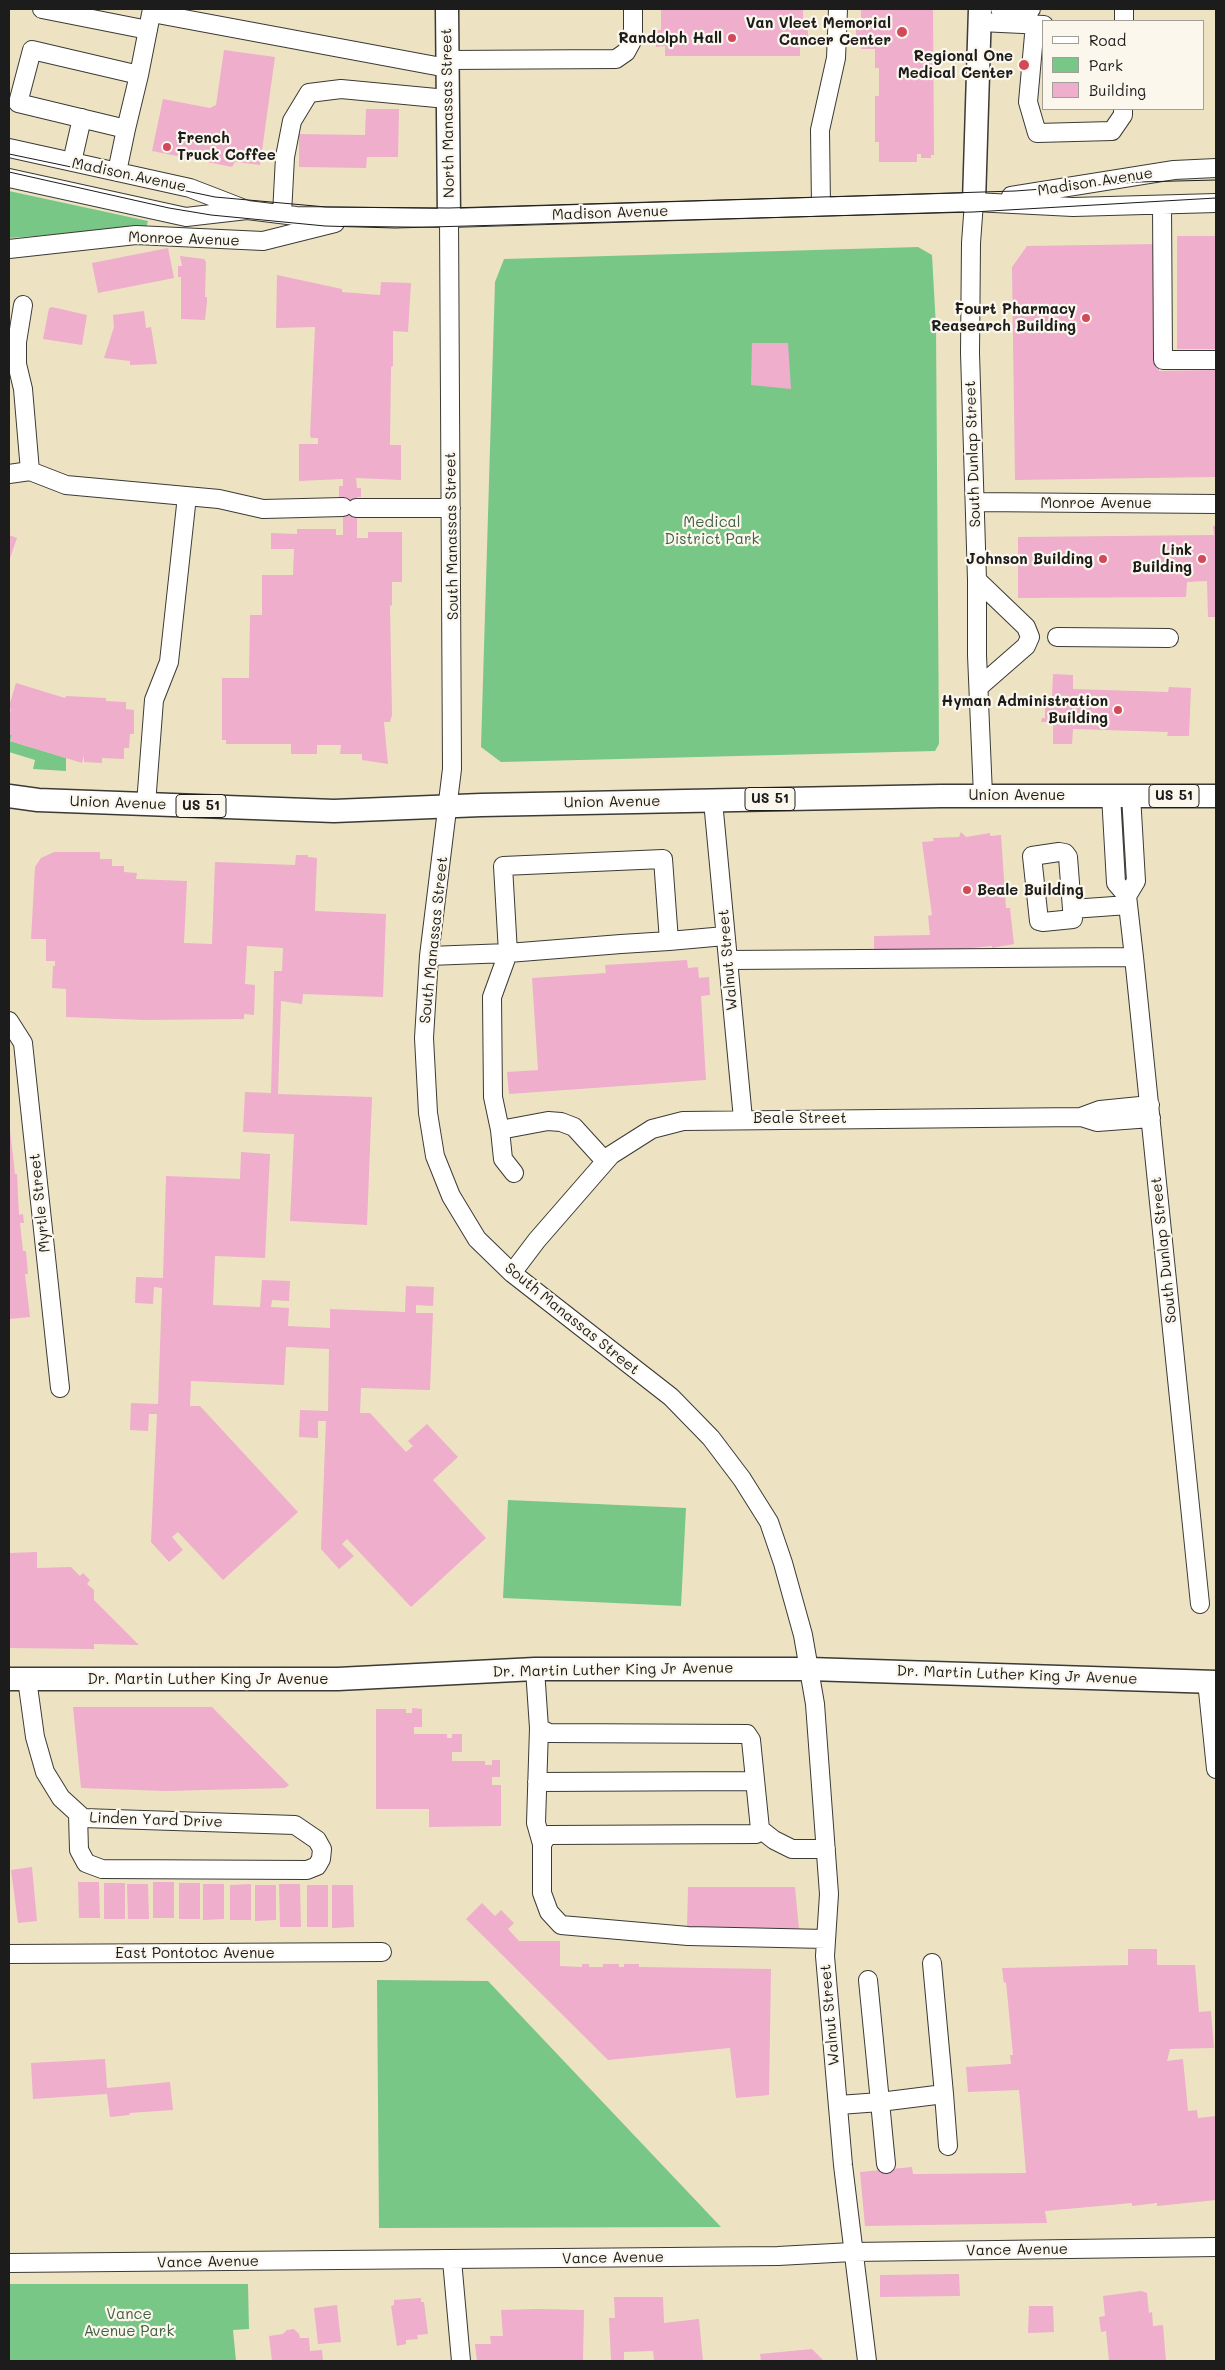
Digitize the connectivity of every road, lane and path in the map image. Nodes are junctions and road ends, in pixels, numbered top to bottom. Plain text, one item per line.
1 (42, 9) edge
2 (447, 9) edge
3 (633, 9) edge
4 (838, 9) edge
5 (1000, 9) edge
6 (980, 15) edge
7 (151, 17) edge
8 (1036, 19) edge
9 (447, 64) junction
10 (139, 75) junction
11 (447, 99) junction
12 (1123, 110) edge
13 (82, 118) junction
14 (126, 129) junction
15 (9, 148) edge
16 (72, 162) junction
17 (1216, 168) edge
18 (117, 172) junction
19 (9, 178) edge
20 (974, 202) junction
21 (1216, 203) edge
22 (821, 206) junction
23 (1162, 206) junction
24 (247, 210) junction
25 (282, 214) junction
26 (357, 218) junction
27 (450, 218) junction
28 (9, 249) edge
29 (23, 305) dead end
30 (1216, 360) edge
31 (30, 471) junction
32 (9, 474) edge
33 (187, 496) junction
34 (975, 502) junction
35 (1216, 504) edge
36 (451, 508) junction
37 (978, 580) junction
38 (1030, 637) junction
39 (1170, 638) dead end
40 (979, 687) junction
41 (983, 795) junction
42 (1121, 795) junction
43 (1216, 796) edge
44 (11, 799) edge
45 (713, 801) junction
46 (146, 804) junction
47 (447, 806) junction
48 (1127, 901) junction
49 (1072, 909) dead end
50 (725, 936) junction
51 (669, 941) junction
52 (508, 953) junction
53 (429, 956) junction
54 (1134, 957) junction
55 (728, 960) junction
56 (9, 1022) edge
57 (16, 1043) edge
58 (1150, 1112) junction
59 (742, 1119) junction
60 (500, 1130) junction
61 (605, 1161) junction
62 (514, 1173) dead end
63 (512, 1273) junction
64 (60, 1388) dead end
65 (1200, 1604) dead end
66 (809, 1668) junction
67 (535, 1669) junction
68 (18, 1679) edge
69 (1212, 1682) edge
70 (539, 1728) junction
71 (1216, 1769) edge
72 (755, 1781) junction
73 (538, 1782) junction
74 (78, 1814) junction
75 (760, 1829) junction
76 (542, 1844) junction
77 (826, 1849) junction
78 (826, 1939) junction
79 (382, 1952) dead end
80 (9, 1954) edge
81 (932, 1963) dead end
82 (868, 1980) dead end
83 (944, 2094) junction
84 (880, 2102) junction
85 (839, 2105) junction
86 (948, 2146) dead end
87 (886, 2164) dead end
88 (1216, 2247) edge
89 (852, 2252) junction
90 (452, 2260) junction
91 (9, 2264) edge
92 (461, 2361) edge
93 (867, 2361) edge

1 - 7 street
2 - 9 main road, North Manassas Street
3 - 9 street
4 - 22 street
5 - 8 street
6 - 8 street
6 - 20 main road
7 - 9 street
7 - 10 street
8 - 12 street
9 - 11 main road, North Manassas Street
10 - 13 street
10 - 14 street
11 - 25 street
11 - 27 main road, North Manassas Street
13 - 14 street
13 - 16 street
14 - 18 street
15 - 16 street, Madison Avenue
16 - 18 street, Madison Avenue
17 - 20 street, Madison Avenue
18 - 24 street, Madison Avenue
19 - 24 street, Madison Avenue
20 - 22 street, Madison Avenue
20 - 23 street, Madison Avenue
20 - 34 street, South Dunlap Street
21 - 23 street, Madison Avenue
22 - 27 street, Madison Avenue
23 - 30 street
24 - 25 street, Madison Avenue
25 - 26 street, Madison Avenue
26 - 27 street, Madison Avenue
26 - 28 street, Monroe Avenue
27 - 36 street, South Manassas Street
29 - 31 street
31 - 32 street
31 - 33 street
33 - 36 street
33 - 46 street
34 - 35 street, Monroe Avenue
34 - 37 street, South Dunlap Street
36 - 47 street, South Manassas Street
37 - 38 street
37 - 40 street, South Dunlap Street
38 - 39 street
38 - 40 street
40 - 41 street, South Dunlap Street
41 - 42 main road, Union Avenue / US 51
41 - 45 main road, Union Avenue / US 51
42 - 43 main road, Union Avenue / US 51
42 - 48 street, South Dunlap Street
44 - 46 main road, Union Avenue / US 51
45 - 47 main road, Union Avenue / US 51
45 - 50 street, Walnut Street
46 - 47 main road, Union Avenue / US 51
47 - 53 street, South Manassas Street
48 - 49 street
48 - 54 street, South Dunlap Street
50 - 51 street
50 - 55 street, Walnut Street
51 - 52 street
51 - 52 street
52 - 53 street
52 - 60 street
53 - 63 street, South Manassas Street
54 - 55 street
54 - 58 street, South Dunlap Street
55 - 59 street, Walnut Street
56 - 57 street, Myrtle Street
57 - 64 street, Myrtle Street
58 - 59 street, Beale Street
58 - 65 street, South Dunlap Street
59 - 61 street, Beale Street
60 - 61 street
60 - 62 street
61 - 63 street, Beale Street
63 - 66 street, South Manassas Street
66 - 67 main road, Dr. Martin Luther King Jr Avenue
66 - 69 main road, Dr. Martin Luther King Jr Avenue
66 - 77 street, Walnut Street
67 - 68 main road, Dr. Martin Luther King Jr Avenue
67 - 70 street
68 - 74 street, Linden Yard Drive
69 - 71 street
70 - 72 street
70 - 73 street
72 - 73 street
72 - 75 street
73 - 76 street
74 - 74 street, Linden Yard Drive
75 - 76 street
75 - 77 street
76 - 78 street
77 - 78 street, Walnut Street
78 - 85 street, Walnut Street
79 - 80 street, East Pontotoc Avenue
81 - 83 street
82 - 84 street
83 - 84 street
83 - 86 street
84 - 85 street
84 - 87 street
85 - 89 street, Walnut Street
88 - 89 street, Vance Avenue
89 - 90 street, Vance Avenue
89 - 93 street, Walnut Street
90 - 91 street, Vance Avenue
90 - 92 street

